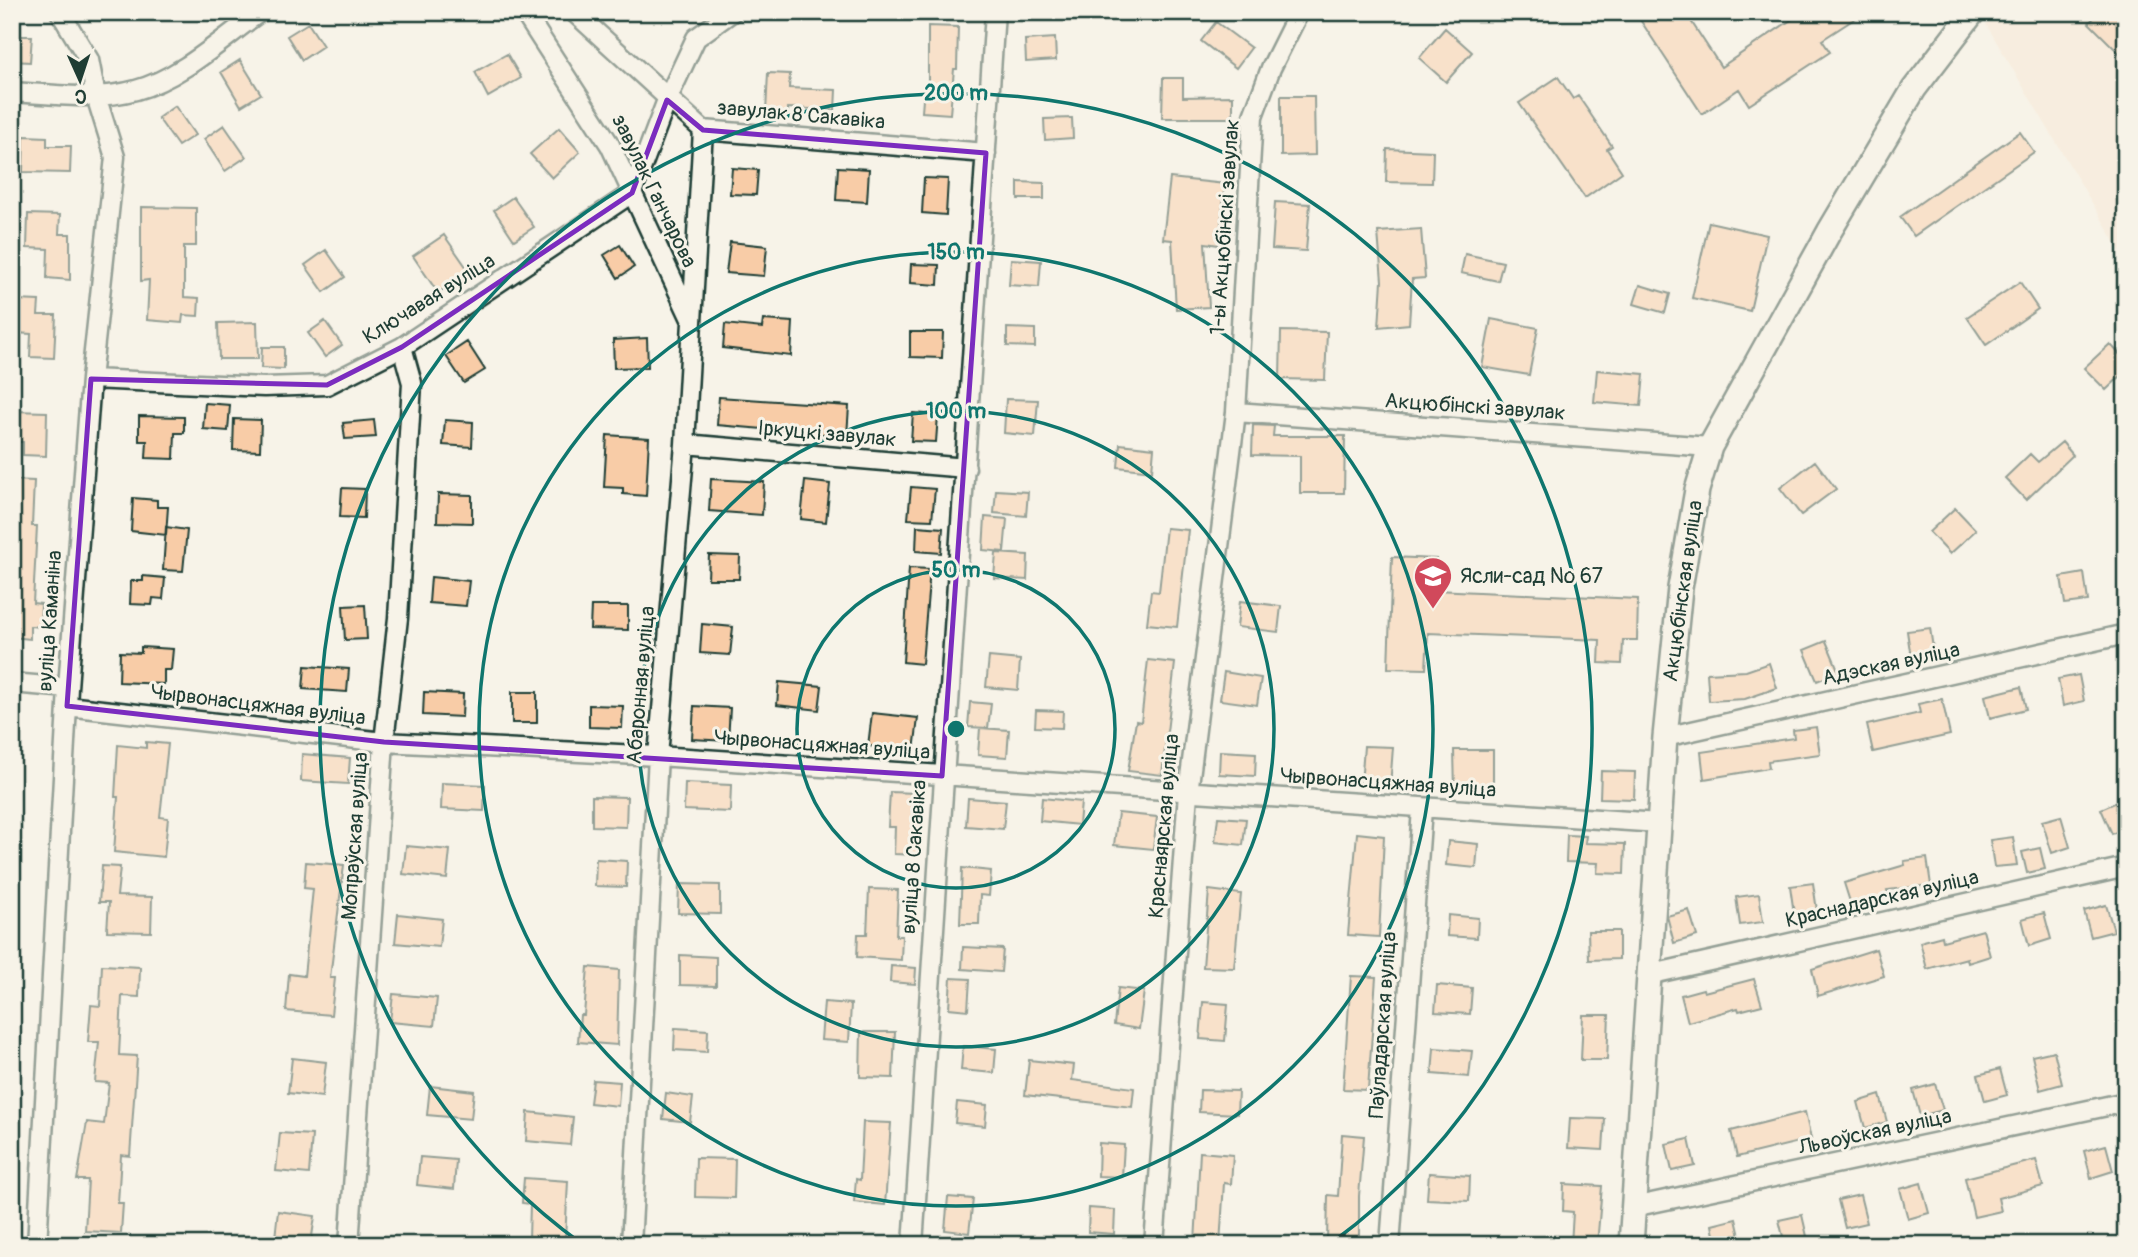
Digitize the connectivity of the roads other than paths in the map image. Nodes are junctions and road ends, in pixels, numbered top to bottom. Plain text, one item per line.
1 (60, 12) edge
2 (260, 12) edge
3 (524, 12) edge
4 (574, 12) edge
5 (732, 12) edge
6 (995, 12) edge
7 (1299, 12) edge
8 (1973, 12) edge
9 (12, 92) edge
10 (96, 96) junction
11 (667, 100) junction
12 (702, 130) junction
13 (986, 153) junction
14 (632, 193) junction
15 (692, 323) junction
16 (402, 347) junction
17 (91, 379) junction
18 (1236, 412) junction
19 (685, 444) junction
20 (1710, 447) junction
21 (966, 468) junction
22 (2126, 634) edge
23 (12, 683) edge
24 (67, 697) junction
25 (1665, 737) junction
26 (384, 742) junction
27 (658, 756) junction
28 (942, 776) junction
29 (1188, 793) junction
30 (1422, 809) junction
31 (1659, 823) junction
32 (2126, 867) edge
33 (1648, 975) junction
34 (2126, 1102) edge
35 (1633, 1207) junction
36 (37, 1245) edge
37 (349, 1245) edge
38 (631, 1245) edge
39 (913, 1245) edge
40 (1154, 1245) edge
41 (1390, 1245) edge
42 (1631, 1245) edge

1 - 10 street, вуліца Каманіна
2 - 10 street
3 - 14 street, завулак Ганчарова
4 - 11 street, завулак 8 Сакавіка
5 - 11 street
6 - 13 street, вуліца 8 Сакавіка
7 - 18 street, 1-ы Акцюбінскі завулак
8 - 20 street, Акцюбінская вуліца
9 - 10 street
10 - 17 street, вуліца Каманіна
11 - 12 street, завулак 8 Сакавіка
11 - 14 street
12 - 13 street, завулак 8 Сакавіка
12 - 15 street, Абаронная вуліца
13 - 21 street, вуліца 8 Сакавіка
14 - 15 street, завулак Ганчарова
14 - 16 street, Ключавая вуліца
15 - 19 street, Абаронная вуліца
16 - 17 street, Ключавая вуліца
16 - 26 street, Мопраўская вуліца
17 - 24 street, вуліца Каманіна
18 - 20 street, Акцюбінскі завулак
18 - 29 street, Краснаярская вуліца
19 - 21 street, Іркуцкі завулак
19 - 27 street, Абаронная вуліца
20 - 25 street, Акцюбінская вуліца
21 - 28 street, вуліца 8 Сакавіка
22 - 25 street, Адэская вуліца
23 - 24 street, Чырвонасцяжная вуліца
24 - 26 street, Чырвонасцяжная вуліца
24 - 36 street, вуліца Каманіна
25 - 31 street, Акцюбінская вуліца
26 - 27 street, Чырвонасцяжная вуліца
26 - 37 street, Мопраўская вуліца
27 - 28 street, Чырвонасцяжная вуліца
27 - 38 street, Абаронная вуліца
28 - 29 street, Чырвонасцяжная вуліца
28 - 39 street, вуліца 8 Сакавіка
29 - 30 street, Чырвонасцяжная вуліца
29 - 40 street, Краснаярская вуліца
30 - 31 street, Чырвонасцяжная вуліца
30 - 41 street, Паўладарская вуліца
31 - 33 street, Акцюбінская вуліца
32 - 33 street, Краснадарская вуліца
33 - 35 street, Акцюбінская вуліца
34 - 35 street, Львоўская вуліца
35 - 42 street, Акцюбінская вуліца

